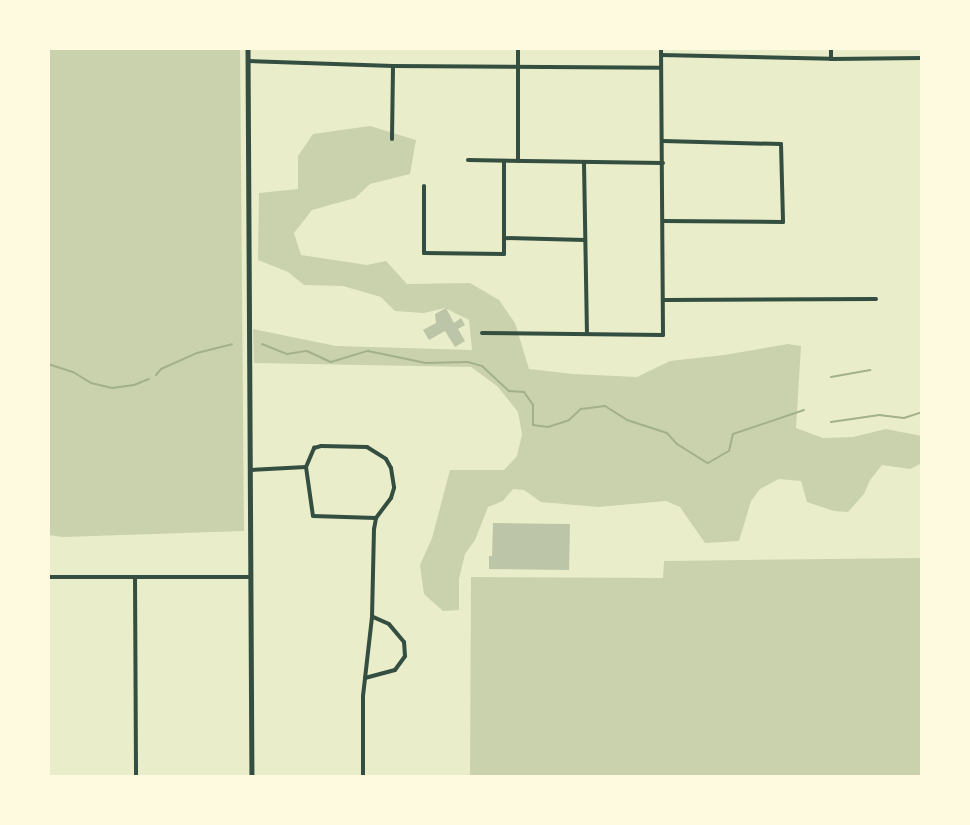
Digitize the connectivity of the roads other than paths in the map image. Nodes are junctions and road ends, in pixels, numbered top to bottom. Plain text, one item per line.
1 (248, 48) edge
2 (518, 48) edge
3 (661, 48) edge
4 (831, 48) edge
5 (661, 55) junction
6 (922, 58) edge
7 (831, 59) junction
8 (248, 61) junction
9 (393, 66) junction
10 (518, 68) junction
11 (661, 68) junction
12 (392, 139) dead end
13 (663, 141) junction
14 (468, 160) dead end
15 (504, 161) junction
16 (518, 161) junction
17 (584, 163) junction
18 (663, 163) junction
19 (424, 186) dead end
20 (663, 220) junction
21 (504, 238) junction
22 (585, 240) junction
23 (664, 300) junction
24 (876, 300) dead end
25 (482, 333) dead end
26 (587, 333) junction
27 (306, 467) junction
28 (250, 470) junction
29 (376, 518) junction
30 (48, 577) edge
31 (135, 577) junction
32 (251, 577) junction
33 (372, 617) junction
34 (365, 678) junction
35 (136, 777) edge
36 (252, 777) edge
37 (363, 777) edge

1 - 8 street
2 - 10 street
3 - 5 street
4 - 7 street
5 - 7 street
5 - 11 street
6 - 7 street
8 - 9 street
8 - 28 street
9 - 10 street
9 - 12 street
10 - 11 street
10 - 16 street
11 - 13 street
13 - 18 street
13 - 20 street
14 - 15 street
15 - 16 street
15 - 21 street
16 - 17 street
17 - 18 street
17 - 22 street
18 - 20 street
19 - 21 street
20 - 23 street
21 - 22 street
22 - 26 street
23 - 24 street
23 - 26 street
25 - 26 street
27 - 28 street
27 - 29 street
27 - 29 street
28 - 32 street
29 - 33 street
30 - 31 street
31 - 32 street
31 - 35 street
32 - 36 street
33 - 34 street
33 - 34 street
34 - 37 street

